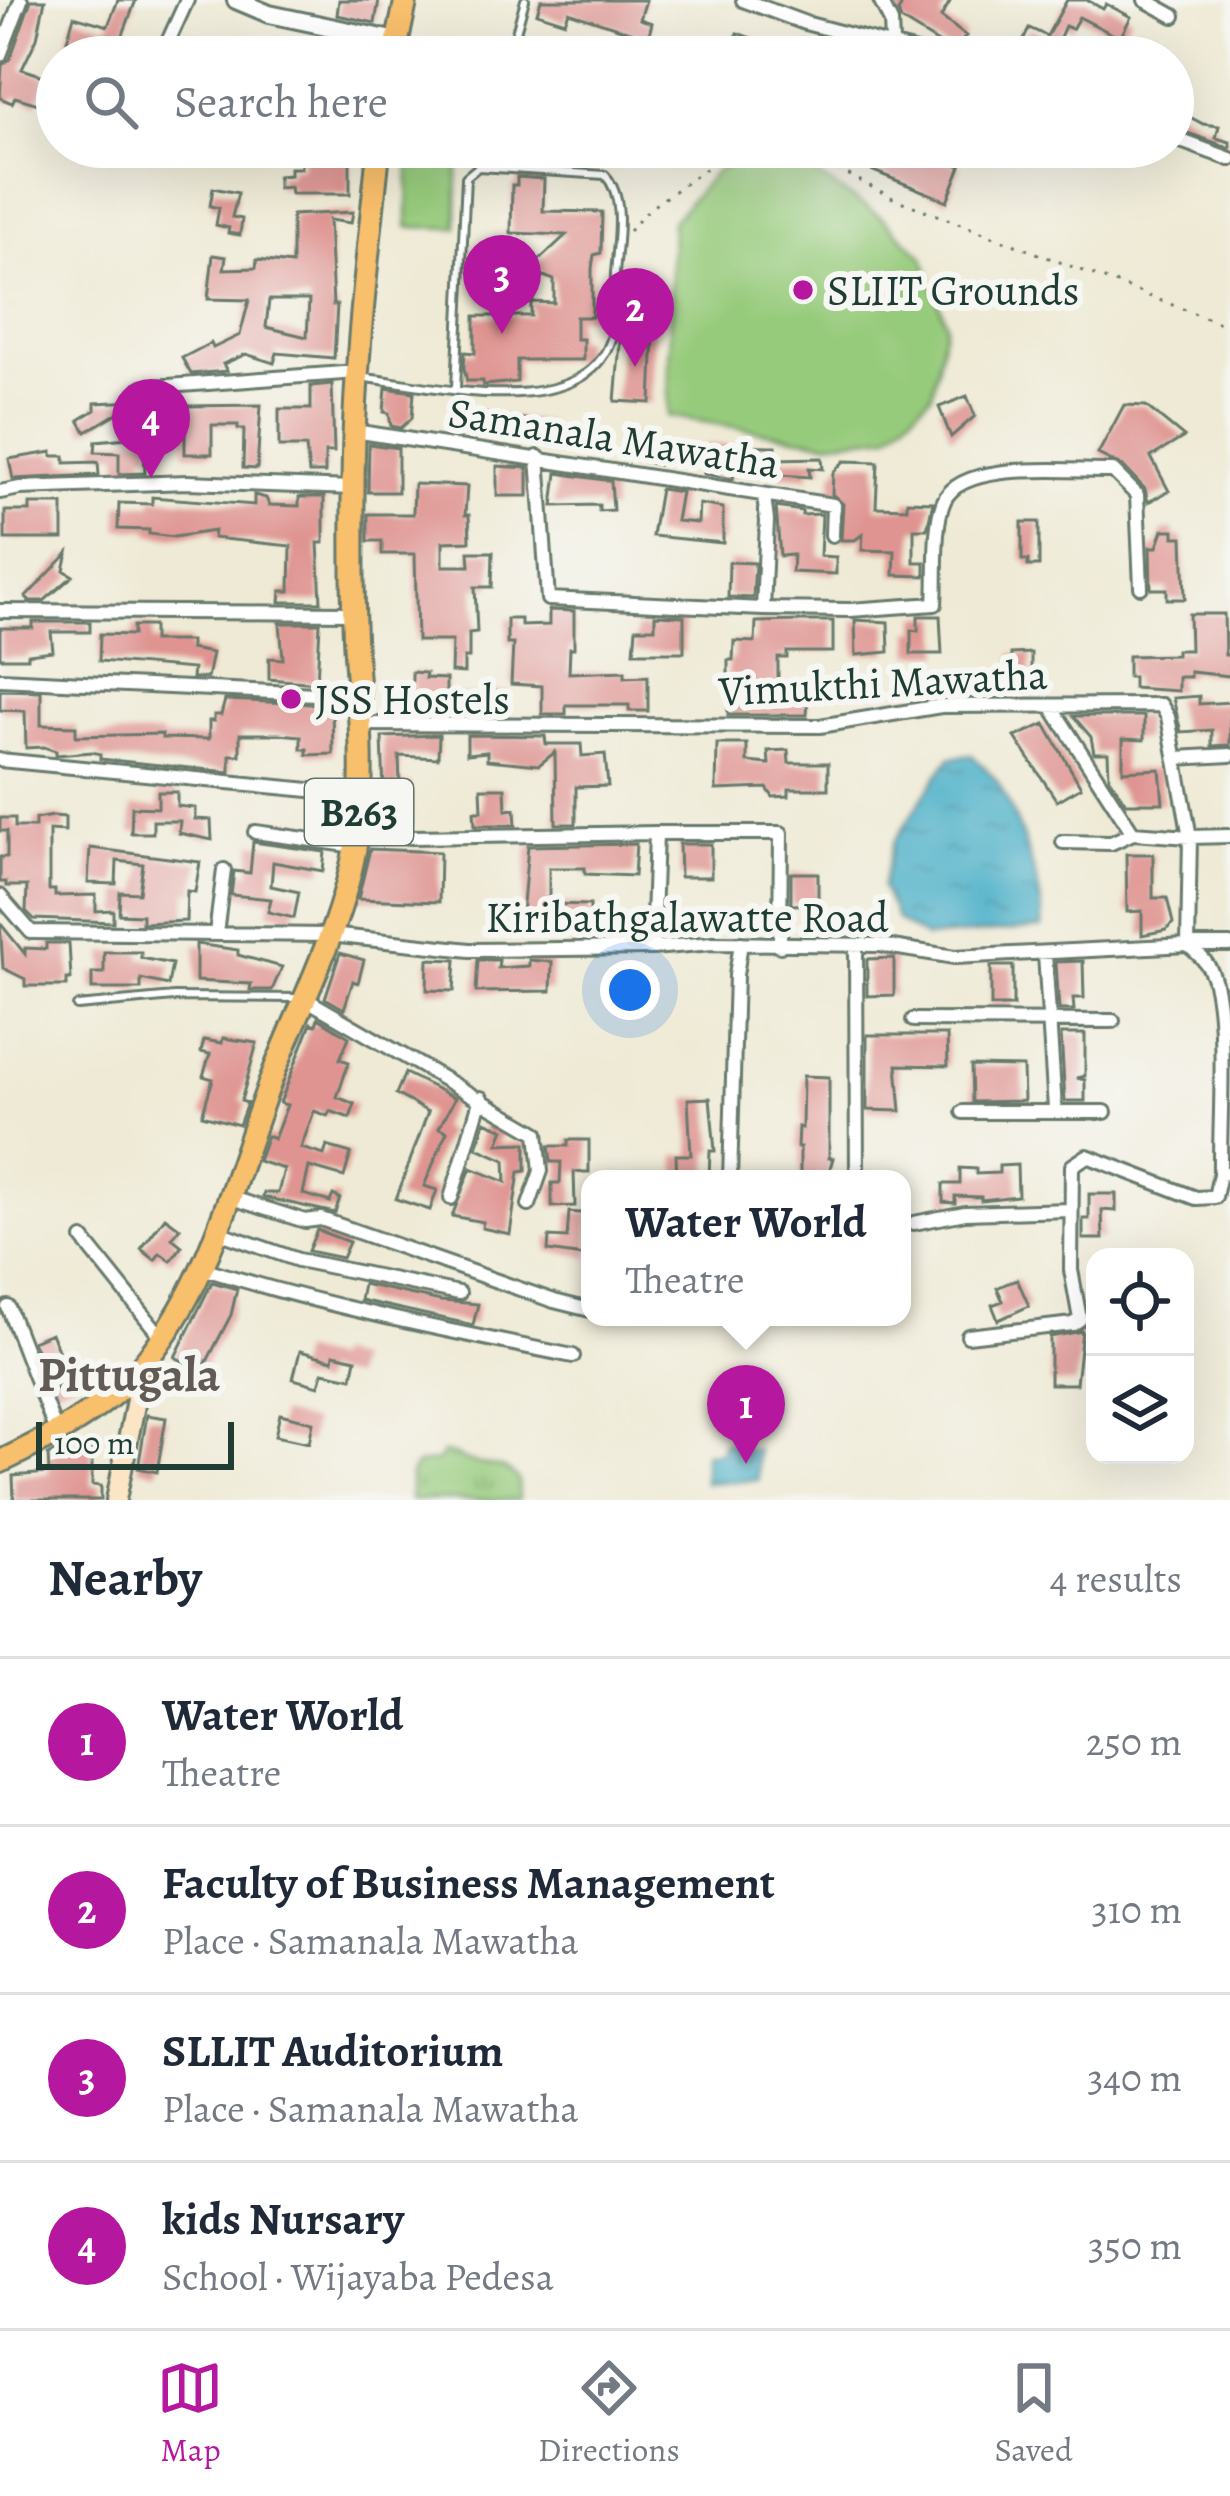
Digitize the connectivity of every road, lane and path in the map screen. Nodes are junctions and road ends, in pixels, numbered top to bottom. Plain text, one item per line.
1 (21, 0) edge
2 (188, 0) edge
3 (236, 0) edge
4 (406, 0) edge
5 (525, 0) edge
6 (743, 0) edge
7 (880, 0) edge
8 (1145, 0) edge
9 (1174, 16) dead end
10 (170, 36) edge
11 (349, 36) edge
12 (399, 36) edge
13 (516, 36) edge
14 (862, 36) edge
15 (892, 36) edge
16 (0, 55) edge
17 (1194, 145) edge
18 (1230, 159) edge
19 (377, 168) edge
20 (477, 168) edge
21 (494, 168) edge
22 (707, 168) edge
23 (835, 168) edge
24 (629, 231) dead end
25 (1230, 327) edge
26 (357, 374) junction
27 (141, 388) dead end
28 (456, 388) junction
29 (354, 431) junction
30 (538, 457) junction
31 (352, 488) junction
32 (0, 492) edge
33 (764, 496) junction
34 (832, 535) dead end
35 (1141, 587) dead end
36 (764, 609) junction
37 (0, 611) edge
38 (354, 613) junction
39 (0, 679) edge
40 (359, 696) junction
41 (1051, 706) junction
42 (361, 724) junction
43 (1230, 754) edge
44 (1175, 758) junction
45 (0, 760) edge
46 (361, 795) junction
47 (255, 832) dead end
48 (1132, 832) junction
49 (656, 833) junction
50 (1230, 836) edge
51 (1190, 837) junction
52 (356, 840) junction
53 (1063, 842) dead end
54 (224, 870) dead end
55 (0, 896) edge
56 (216, 934) junction
57 (330, 935) junction
58 (741, 943) junction
59 (1189, 945) junction
60 (1230, 945) edge
61 (780, 946) junction
62 (856, 946) junction
63 (652, 948) junction
64 (1045, 954) junction
65 (304, 998) junction
66 (77, 1006) dead end
67 (1225, 1013) edge
68 (913, 1020) dead end
69 (1050, 1022) junction
70 (1113, 1022) dead end
71 (481, 1098) junction
72 (1055, 1109) junction
73 (963, 1112) dead end
74 (1105, 1112) dead end
75 (730, 1170) edge
76 (857, 1170) edge
77 (1225, 1173) edge
78 (232, 1198) junction
79 (451, 1198) dead end
80 (529, 1205) dead end
81 (1070, 1210) junction
82 (914, 1223) dead end
83 (218, 1232) junction
84 (83, 1239) dead end
85 (202, 1268) junction
86 (459, 1293) dead end
87 (8, 1306) dead end
88 (581, 1308) edge
89 (968, 1336) dead end
90 (163, 1339) junction
91 (573, 1355) dead end
92 (133, 1376) junction
93 (57, 1434) junction
94 (0, 1462) edge
95 (116, 1500) edge

1 - 16 street
2 - 10 street
3 - 11 street
4 - 12 main road
5 - 13 lane
6 - 14 street
7 - 15 street
8 - 9 street
17 - 18 street
19 - 26 main road, B263
20 - 28 lane
21 - 28 lane
22 - 24 path
23 - 25 path
26 - 27 street
26 - 28 lane
26 - 29 main road, B263
29 - 30 street, Samanala Mawatha
29 - 31 main road, B263
30 - 33 street, Samanala Mawatha
30 - 36 street
31 - 32 street
31 - 38 main road, B263
33 - 34 street, Samanala Mawatha
33 - 36 street
35 - 36 street
37 - 38 street
38 - 40 main road, B263
39 - 40 street
40 - 42 main road, B263
41 - 42 street, Vimukthi Mawatha
41 - 44 street, Vimukthi Mawatha
41 - 48 street
42 - 46 main road, B263
43 - 44 street
44 - 51 street, Vimukthi Mawatha
45 - 46 street
46 - 52 main road, B263
47 - 52 street
48 - 51 street
48 - 53 street
49 - 52 street
49 - 61 street
49 - 63 street
50 - 51 street
51 - 59 street, Vimukthi Mawatha
52 - 57 main road, B263
54 - 56 street
55 - 56 street, Kiribathgalawatte Road
56 - 57 street, Kiribathgalawatte Road
57 - 63 street, Kiribathgalawatte Road
57 - 65 main road, B263
58 - 61 street, Kiribathgalawatte Road
58 - 63 street, Kiribathgalawatte Road
58 - 75 street
59 - 60 street, Kiribathgalawatte Road
59 - 64 street, Kiribathgalawatte Road
59 - 67 street
61 - 62 street, Kiribathgalawatte Road
62 - 64 street, Kiribathgalawatte Road
62 - 76 street
64 - 69 street
65 - 66 lane
65 - 71 street
65 - 78 main road, B263
67 - 77 street
68 - 69 street
69 - 70 street
69 - 72 street
71 - 79 street
71 - 80 street
72 - 73 street
72 - 74 street
77 - 81 street
78 - 83 main road, B263
78 - 88 street
81 - 82 street
81 - 89 street
83 - 85 main road, B263
83 - 86 street
84 - 90 street
85 - 90 main road, B263
85 - 91 street
87 - 93 street
90 - 92 main road, B263
92 - 93 main road, B263
92 - 95 main road
93 - 94 main road, B263

